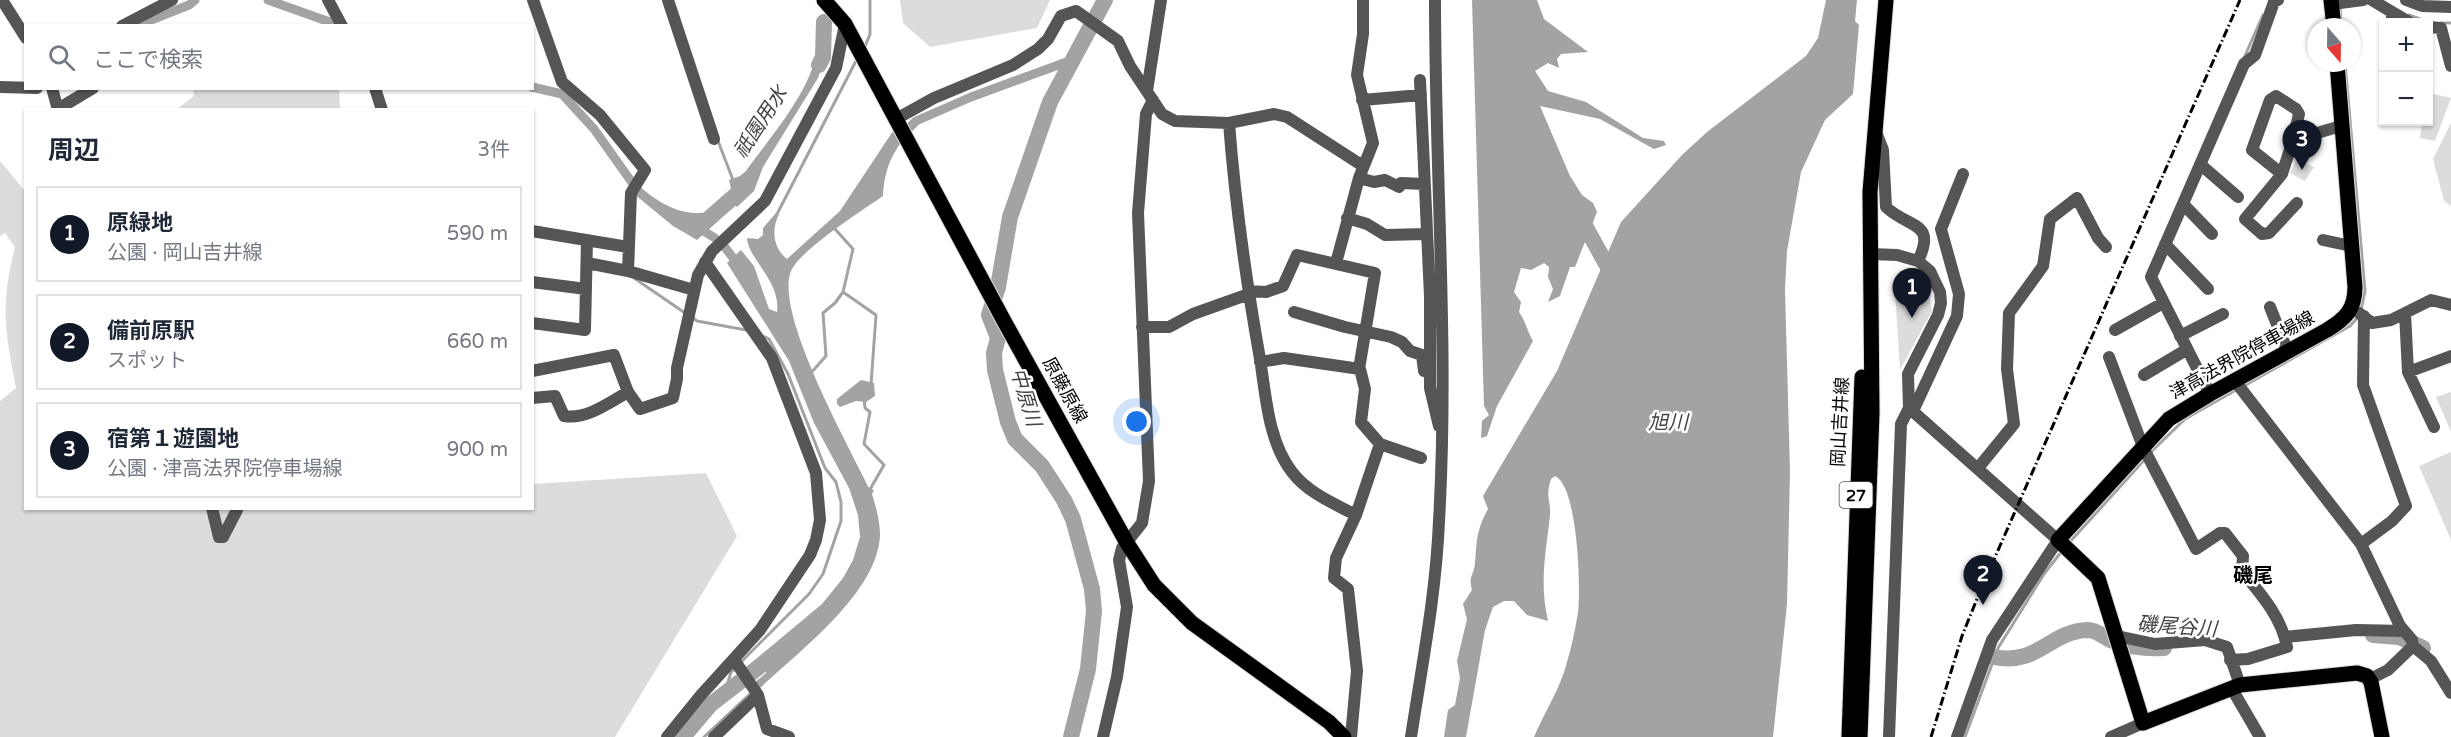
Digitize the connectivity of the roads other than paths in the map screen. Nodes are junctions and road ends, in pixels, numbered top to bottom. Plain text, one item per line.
1 (2, 0) edge
2 (172, 0) edge
3 (328, 0) edge
4 (533, 0) edge
5 (668, 0) edge
6 (1161, 0) edge
7 (1363, 0) edge
8 (1435, 0) edge
9 (1886, 0) edge
10 (2278, 0) edge
11 (2363, 0) edge
12 (2372, 0) edge
13 (2406, 0) edge
14 (830, 2) edge
15 (2338, 2) edge
16 (2451, 7) edge
17 (2392, 17) edge
18 (2335, 18) edge
19 (340, 21) edge
20 (126, 24) edge
21 (844, 24) junction
22 (2433, 27) edge
23 (24, 35) edge
24 (2451, 66) edge
25 (2338, 72) edge
26 (1420, 80) dead end
27 (0, 87) edge
28 (24, 88) edge
29 (53, 90) edge
30 (90, 90) edge
31 (376, 90) edge
32 (1420, 94) junction
33 (1150, 96) junction
34 (1362, 100) junction
35 (58, 108) edge
36 (60, 108) edge
37 (381, 108) edge
38 (1229, 123) junction
39 (2341, 126) junction
40 (901, 128) junction
41 (1876, 132) junction
42 (714, 139) dead end
43 (2293, 140) junction
44 (2201, 165) junction
45 (1361, 172) junction
46 (1963, 174) dead end
47 (2282, 174) junction
48 (1424, 184) junction
49 (2238, 196) dead end
50 (2297, 203) dead end
51 (2183, 204) junction
52 (1347, 218) junction
53 (534, 231) edge
54 (1426, 234) junction
55 (2212, 234) dead end
56 (587, 240) junction
57 (2323, 240) dead end
58 (2165, 244) junction
59 (2351, 246) junction
60 (628, 247) junction
61 (2106, 247) dead end
62 (1870, 254) junction
63 (1918, 261) junction
64 (705, 262) junction
65 (586, 263) junction
66 (1336, 263) junction
67 (628, 271) junction
68 (534, 282) edge
69 (586, 289) junction
70 (2208, 289) dead end
71 (694, 290) junction
72 (1248, 293) junction
73 (2163, 303) junction
74 (2451, 305) edge
75 (2270, 307) dead end
76 (1294, 312) dead end
77 (2359, 313) junction
78 (2405, 313) junction
79 (2223, 314) dead end
80 (534, 323) edge
81 (1142, 327) junction
82 (2115, 330) dead end
83 (1363, 331) junction
84 (2180, 336) junction
85 (2186, 350) junction
86 (2288, 351) junction
87 (2451, 356) edge
88 (2109, 357) dead end
89 (1260, 362) junction
90 (1359, 369) junction
91 (534, 371) edge
92 (2408, 372) junction
93 (2144, 375) dead end
94 (2238, 385) junction
95 (1430, 388) junction
96 (628, 392) junction
97 (2210, 394) junction
98 (534, 398) edge
99 (1911, 409) junction
100 (2434, 427) dead end
101 (1443, 436) junction
102 (1380, 444) junction
103 (2147, 453) junction
104 (1421, 458) dead end
105 (1978, 468) junction
106 (212, 510) edge
107 (237, 510) dead end
108 (1356, 515) junction
109 (1127, 543) junction
110 (2062, 544) junction
111 (2361, 544) junction
112 (2410, 640) junction
113 (2118, 641) junction
114 (2286, 641) junction
115 (2228, 654) junction
116 (736, 663) junction
117 (2370, 679) junction
118 (2236, 687) junction
119 (756, 693) junction
120 (2451, 693) edge
121 (2143, 723) junction
122 (1344, 736) edge
123 (667, 737) edge
124 (714, 737) edge
125 (789, 737) edge
126 (1103, 737) edge
127 (1411, 737) edge
128 (1849, 737) edge
129 (1860, 737) edge
130 (1889, 737) edge
131 (1957, 737) edge
132 (2111, 737) edge
133 (2260, 737) edge
134 (2382, 737) edge

1 - 23 street
2 - 20 street
3 - 19 street
4 - 60 street
5 - 42 street
6 - 33 street
7 - 34 street
8 - 101 street
9 - 41 main road, 岡山吉井線 / 27
10 - 44 street
11 - 15 street
12 - 17 street
13 - 16 street
14 - 21 main road, 原藤原線
15 - 18 main road
21 - 40 main road, 原藤原線
21 - 64 street
22 - 24 street
25 - 39 main road
26 - 32 street
27 - 28 street
29 - 35 street
30 - 36 street
31 - 37 street
32 - 34 street
32 - 48 street
33 - 38 street
33 - 40 street
33 - 81 street
34 - 45 street
38 - 45 street
38 - 72 street
39 - 43 street
39 - 59 main road
40 - 109 main road, 原藤原線
41 - 62 main road, 岡山吉井線 / 27
41 - 63 street
43 - 47 street
43 - 47 street
44 - 49 street
44 - 51 street
45 - 48 street
45 - 52 street
46 - 99 street
47 - 50 street
48 - 54 street
51 - 55 street
51 - 58 street
52 - 54 street
52 - 66 street
53 - 56 street
54 - 95 street
56 - 60 street
56 - 65 street
57 - 59 street
58 - 70 street
58 - 73 street
59 - 77 main road
60 - 67 street
61 - 105 street
62 - 63 street
62 - 128 main road, 岡山吉井線 / 27
62 - 129 main road, 岡山吉井線 / 27
63 - 99 street
64 - 71 street
64 - 116 street
65 - 67 street
65 - 69 street
66 - 72 street
66 - 83 street
67 - 71 street
68 - 69 street
69 - 80 street
71 - 96 street
72 - 81 street
72 - 89 street
73 - 82 street
73 - 84 street
74 - 78 street
75 - 86 street
76 - 83 street
77 - 78 street
77 - 86 main road, 津高法界院停車場線
77 - 111 street
78 - 92 street
79 - 84 street
81 - 109 street
83 - 90 street
83 - 95 street
84 - 85 street
85 - 93 street
85 - 97 street
86 - 94 main road, 津高法界院停車場線
87 - 92 street
88 - 103 street
89 - 90 street
89 - 108 street
90 - 102 street
91 - 96 street
92 - 100 street
94 - 97 main road, 津高法界院停車場線
94 - 111 street
95 - 101 street
96 - 98 street
97 - 103 main road, 津高法界院停車場線
99 - 105 street
99 - 130 street
101 - 127 street
102 - 104 street
102 - 108 street
103 - 110 main road, 津高法界院停車場線
103 - 114 street
105 - 110 street
106 - 107 street
108 - 122 street
109 - 122 main road, 原藤原線
109 - 126 street
110 - 113 main road
110 - 131 street
111 - 112 street
112 - 114 street
112 - 117 street
112 - 120 street
113 - 115 street
113 - 121 main road
114 - 115 street
115 - 118 street
116 - 119 street
116 - 123 street
117 - 118 main road
117 - 134 main road
118 - 121 main road
118 - 133 street
119 - 124 street
119 - 125 street
121 - 132 street

